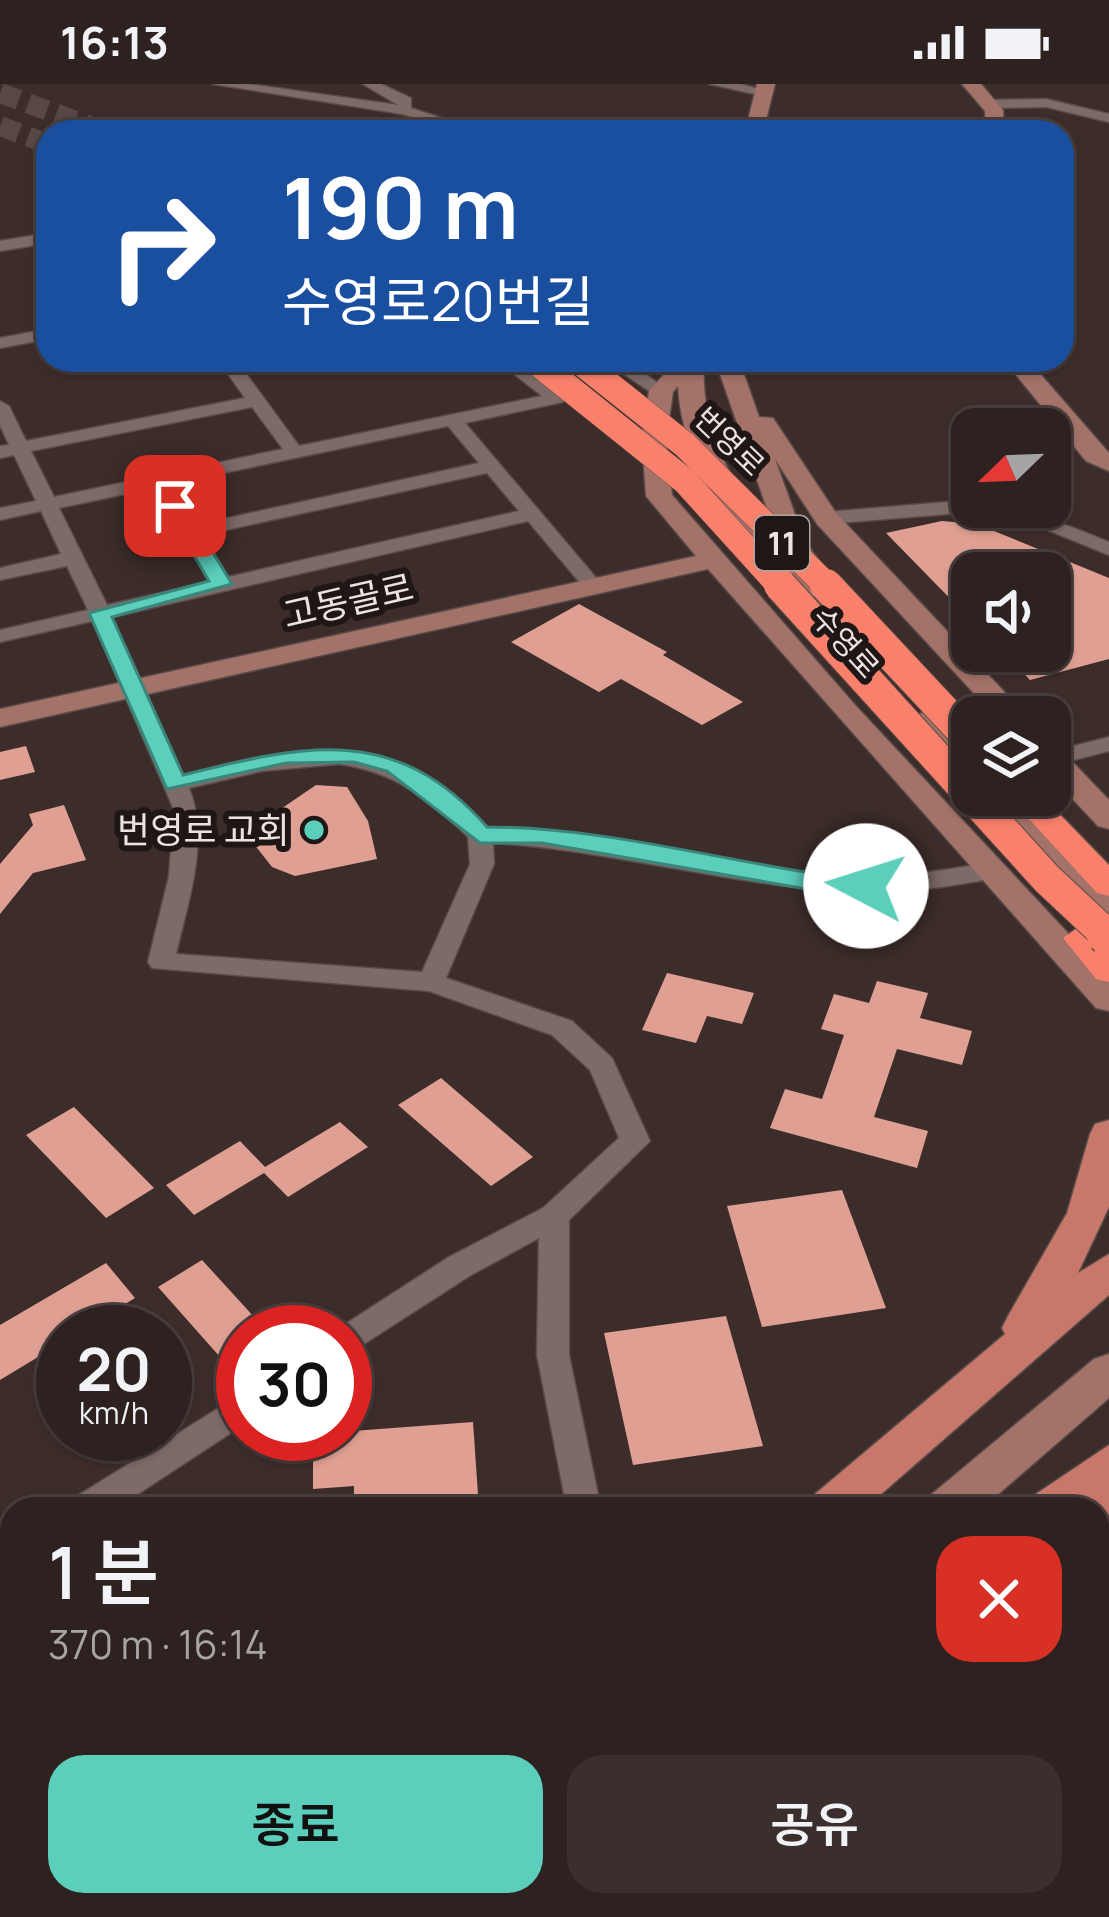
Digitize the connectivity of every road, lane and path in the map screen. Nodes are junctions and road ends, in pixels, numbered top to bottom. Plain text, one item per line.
1 (220, 84) edge
2 (370, 84) edge
3 (716, 84) edge
4 (971, 84) edge
5 (240, 86) edge
6 (769, 87) edge
7 (988, 104) junction
8 (404, 110) junction
9 (1109, 118) edge
10 (438, 120) edge
11 (758, 120) edge
12 (768, 120) edge
13 (992, 120) edge
14 (36, 240) edge
15 (0, 246) edge
16 (36, 336) edge
17 (0, 343) edge
18 (235, 372) edge
19 (731, 372) edge
20 (735, 372) edge
21 (1026, 372) edge
22 (682, 375) edge
23 (568, 380) edge
24 (621, 391) junction
25 (256, 401) junction
26 (0, 406) edge
27 (453, 420) junction
28 (748, 425) junction
29 (10, 450) edge
30 (294, 452) junction
31 (1109, 463) edge
32 (492, 466) junction
33 (160, 481) junction
34 (48, 504) junction
35 (951, 509) edge
36 (0, 514) edge
37 (532, 514) junction
38 (826, 518) junction
39 (1056, 528) edge
40 (190, 532) junction
41 (1109, 548) edge
42 (74, 558) junction
43 (713, 560) junction
44 (0, 574) edge
45 (222, 584) junction
46 (593, 586) junction
47 (100, 613) junction
48 (0, 636) edge
49 (136, 688) junction
50 (956, 696) edge
51 (993, 696) edge
52 (0, 718) edge
53 (951, 719) edge
54 (951, 738) edge
55 (1109, 744) edge
56 (1071, 753) edge
57 (951, 761) edge
58 (1071, 779) edge
59 (176, 784) junction
60 (999, 816) edge
61 (1019, 816) edge
62 (1044, 816) edge
63 (1065, 816) edge
64 (1109, 819) edge
65 (480, 835) junction
66 (991, 869) junction
67 (1106, 880) edge
68 (1100, 937) edge
69 (1109, 970) edge
70 (431, 982) junction
71 (1109, 999) edge
72 (1109, 1134) edge
73 (554, 1216) junction
74 (1109, 1271) edge
75 (372, 1323) edge
76 (1004, 1357) junction
77 (1109, 1372) edge
78 (216, 1425) edge
79 (1109, 1465) edge
80 (104, 1497) edge
81 (582, 1497) edge
82 (845, 1497) edge
83 (962, 1497) edge
84 (1068, 1497) edge

1 - 5 street
2 - 8 street
3 - 6 street
4 - 7 main road
5 - 8 street
6 - 11 main road
6 - 12 main road
7 - 9 street
7 - 13 main road
8 - 10 street
14 - 15 street
16 - 17 street
18 - 25 street
19 - 28 main road, 수영로
20 - 38 main road, 수영로
21 - 31 main road
22 - 28 main road
22 - 43 main road
22 - 57 main road, 수영로
23 - 24 highway, 번영로 / 11, bridge
23 - 27 street
23 - 68 highway, bridge
23 - 68 highway, 번영로 / 11, bridge
24 - 50 highway, bridge
24 - 53 highway, 번영로 / 11, bridge
25 - 29 street
25 - 30 street
26 - 29 street
27 - 30 street
27 - 32 street
28 - 54 main road, 수영로
29 - 34 street
30 - 33 street
32 - 37 street
32 - 40 street
33 - 34 street
33 - 40 street
34 - 36 street
34 - 42 street
35 - 38 street
37 - 45 street
37 - 46 street
38 - 51 main road, 수영로
39 - 41 street
40 - 45 street
42 - 44 street
42 - 47 street
43 - 46 main road, 고동골로
43 - 66 main road
45 - 47 street
46 - 49 main road, 고동골로
47 - 48 street
47 - 49 street
49 - 52 main road, 고동골로
49 - 59 street
55 - 56 street
58 - 64 main road
59 - 65 street
59 - 70 street
60 - 68 main road
61 - 67 main road
62 - 67 highway
63 - 67 highway
65 - 66 street
65 - 70 street
66 - 71 main road
68 - 69 highway
70 - 73 street
72 - 76 main road
73 - 75 street
73 - 81 street
74 - 76 main road
76 - 82 main road
77 - 83 main road
78 - 80 street
79 - 84 main road

